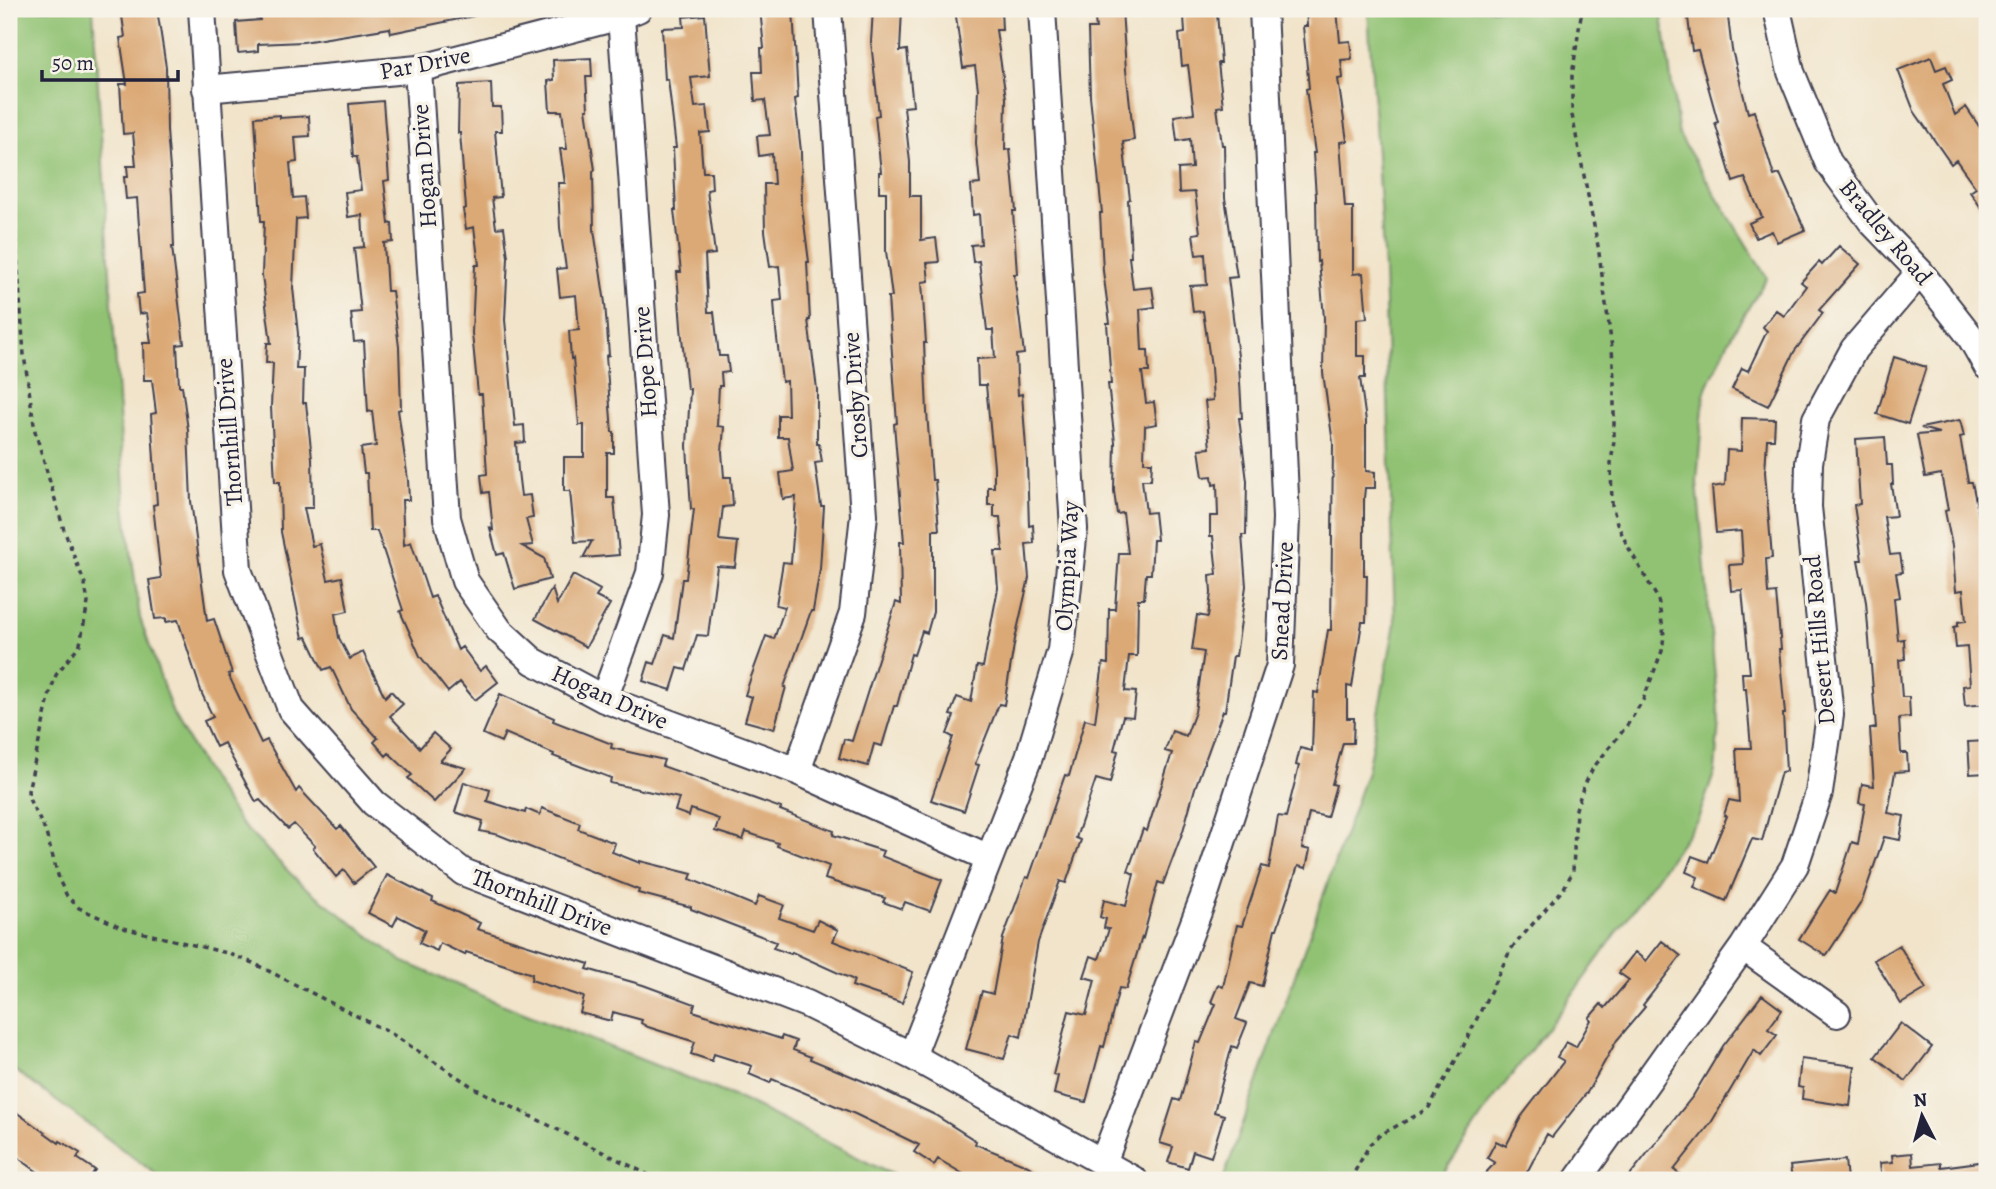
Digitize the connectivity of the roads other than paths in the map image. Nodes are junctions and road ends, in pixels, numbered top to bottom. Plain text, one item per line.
1 (202, 9) edge
2 (828, 9) edge
3 (1042, 9) edge
4 (1263, 9) edge
5 (1777, 9) edge
6 (629, 12) edge
7 (418, 69) junction
8 (206, 89) junction
9 (1920, 272) junction
10 (1987, 366) edge
11 (604, 699) junction
12 (797, 771) junction
13 (989, 858) junction
14 (1744, 947) junction
15 (1837, 1014) dead end
16 (912, 1056) junction
17 (1103, 1163) junction
18 (1134, 1180) edge
19 (1577, 1180) edge

1 - 8 street, Thornhill Drive
2 - 12 street, Crosby Drive
3 - 13 street, Olympia Way
4 - 17 street, Snead Drive
5 - 9 street, Bradley Road
6 - 7 street, Par Drive
6 - 11 street, Hope Drive
7 - 8 street, Par Drive
7 - 11 street, Hogan Drive
8 - 16 street, Thornhill Drive
9 - 10 street, Bradley Road
9 - 14 street, Desert Hills Road
11 - 12 street, Hogan Drive
12 - 13 street, Hogan Drive
13 - 16 street, Olympia Way
14 - 15 street
14 - 19 street, Desert Hills Road
16 - 17 street, Thornhill Drive
17 - 18 street, Thornhill Drive

